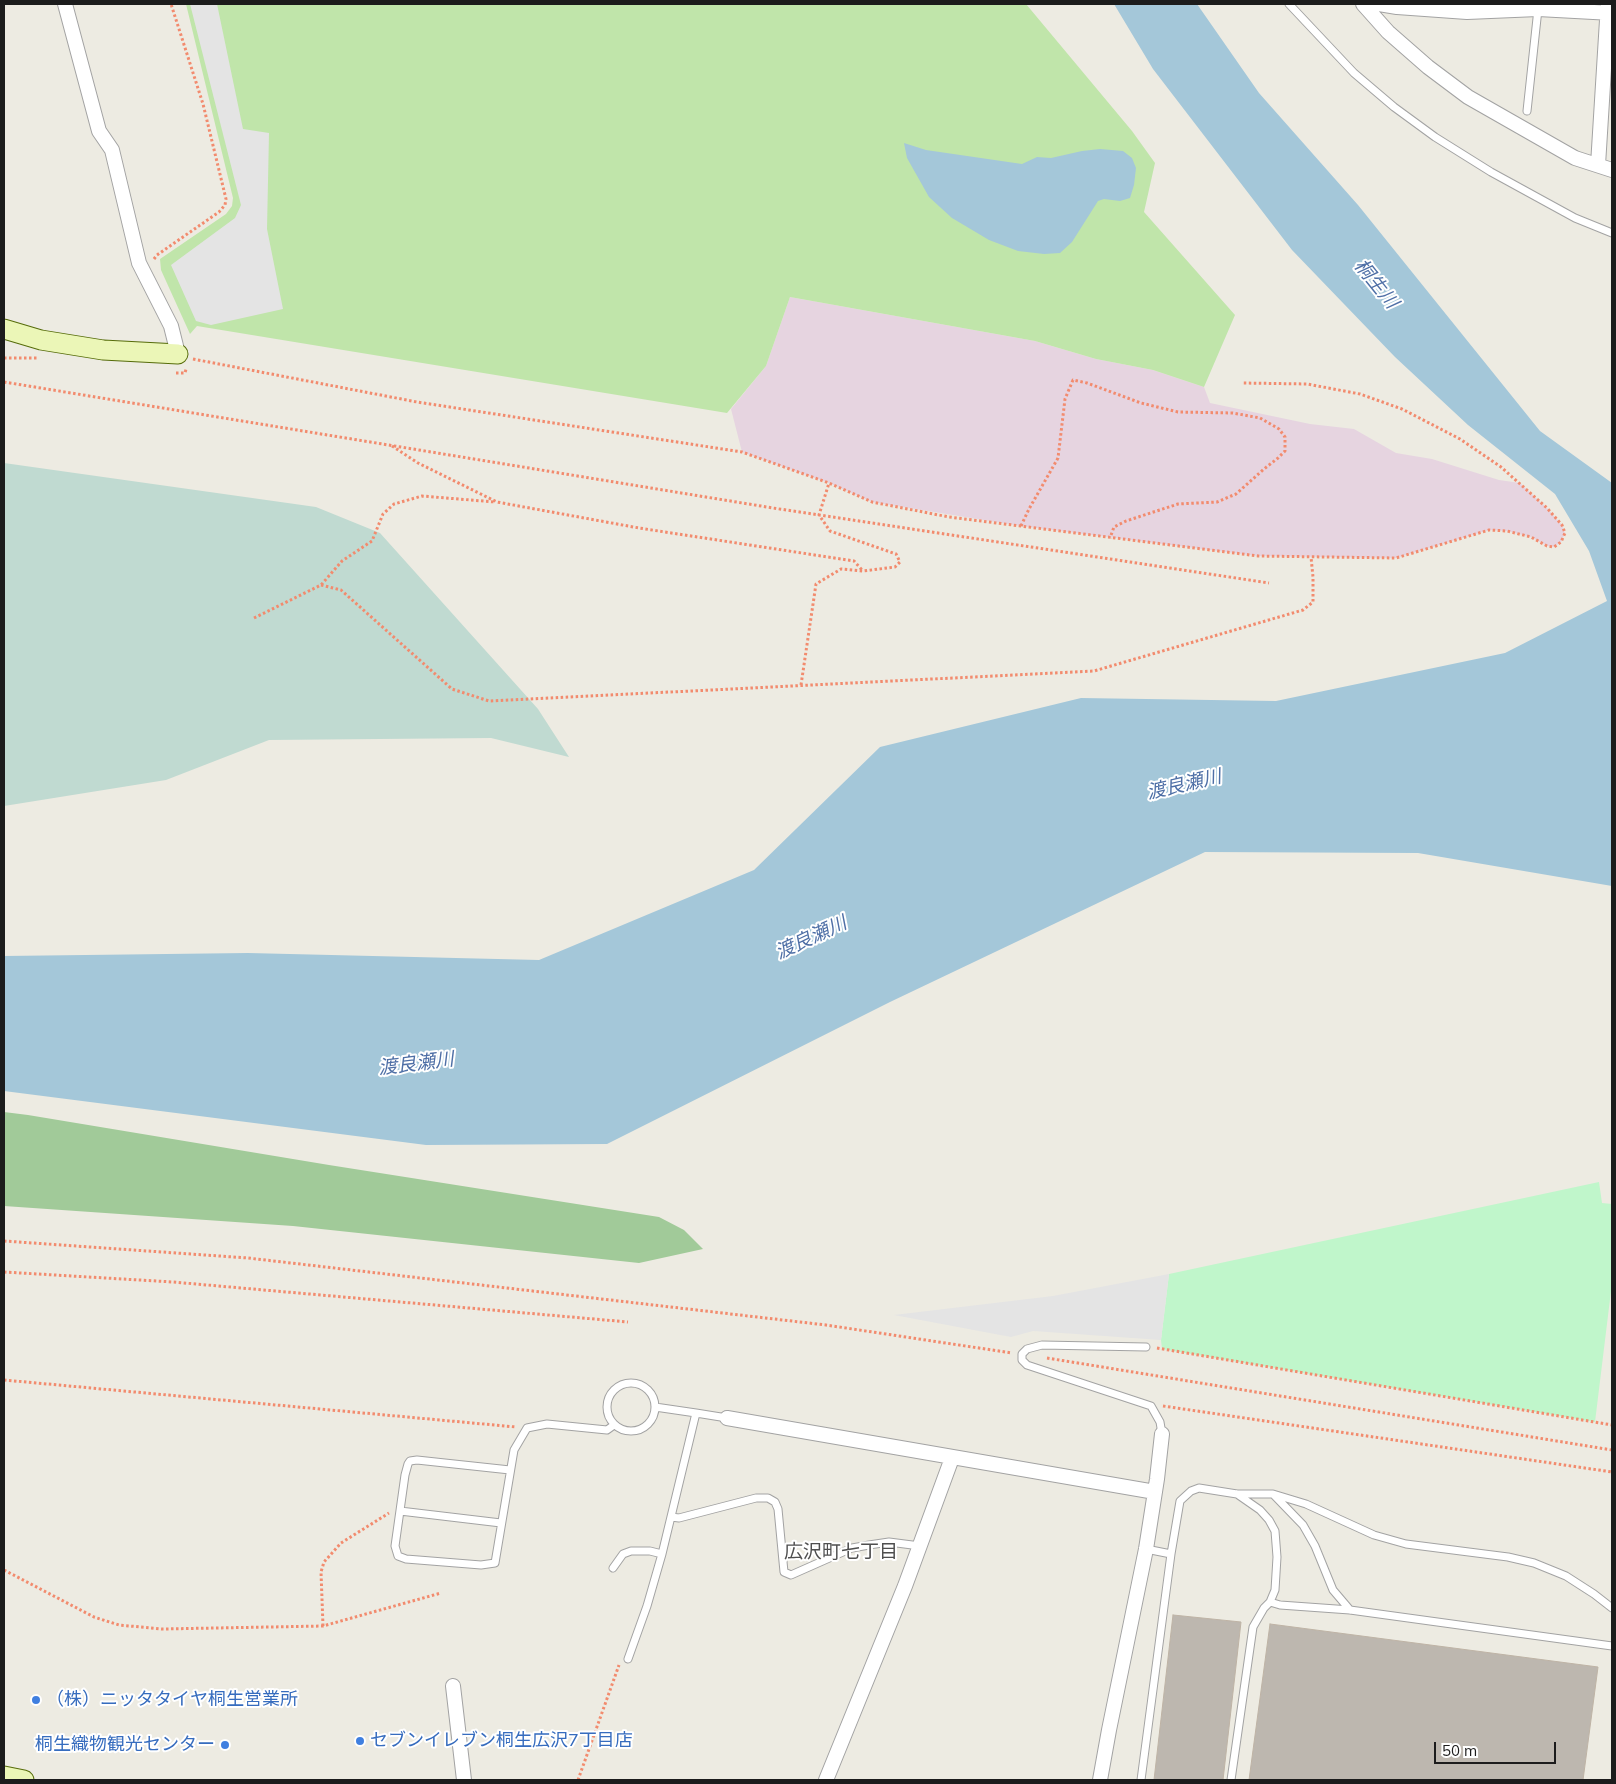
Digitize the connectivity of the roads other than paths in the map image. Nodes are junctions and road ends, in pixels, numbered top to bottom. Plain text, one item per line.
1 (65, 4) edge
2 (1288, 4) edge
3 (1363, 4) edge
4 (1379, 4) edge
5 (1420, 6) edge
6 (1468, 8) edge
7 (1538, 9) junction
8 (1609, 10) edge
9 (1527, 111) dead end
10 (1598, 166) junction
11 (1612, 170) edge
12 (1612, 233) edge
13 (4, 328) edge
14 (178, 354) joint
15 (1146, 1347) road end
16 (656, 1408) junction
17 (696, 1414) junction
18 (727, 1418) joint
19 (614, 1425) junction
20 (1162, 1434) joint
21 (952, 1458) junction
22 (510, 1470) junction
23 (1156, 1492) junction
24 (1236, 1494) junction
25 (1273, 1494) junction
26 (400, 1511) junction
27 (671, 1517) junction
28 (501, 1523) junction
29 (920, 1546) junction
30 (1146, 1549) junction
31 (662, 1554) junction
32 (1171, 1554) junction
33 (613, 1568) dead end
34 (1270, 1602) junction
35 (1612, 1608) edge
36 (1350, 1610) junction
37 (1612, 1646) edge
38 (628, 1659) road end
39 (453, 1686) dead end
40 (4, 1776) edge
41 (24, 1780) edge
42 (464, 1780) edge
43 (826, 1780) edge
44 (1100, 1780) edge
45 (1141, 1780) edge
46 (1231, 1780) edge

1 - 14 street
2 - 12 lane
3 - 10 street
4 - 5 street
5 - 6 street
6 - 7 street
7 - 8 street
7 - 9 lane
8 - 10 street
10 - 11 street
13 - 14 street
15 - 20 lane
16 - 17 lane
16 - 19 lane
16 - 19 lane
17 - 18 lane
17 - 27 lane
18 - 21 street
19 - 22 lane
20 - 23 street
21 - 23 street
21 - 29 street
22 - 26 lane
22 - 28 lane
23 - 30 street
24 - 25 lane
24 - 32 lane
24 - 34 lane
25 - 35 lane
25 - 36 lane
26 - 28 lane
26 - 28 lane
27 - 29 lane
27 - 31 lane
29 - 43 street
30 - 32 lane
30 - 44 street
31 - 33 lane
31 - 38 lane
32 - 45 lane
34 - 36 lane
34 - 46 lane
36 - 37 lane
39 - 42 street
40 - 41 street

